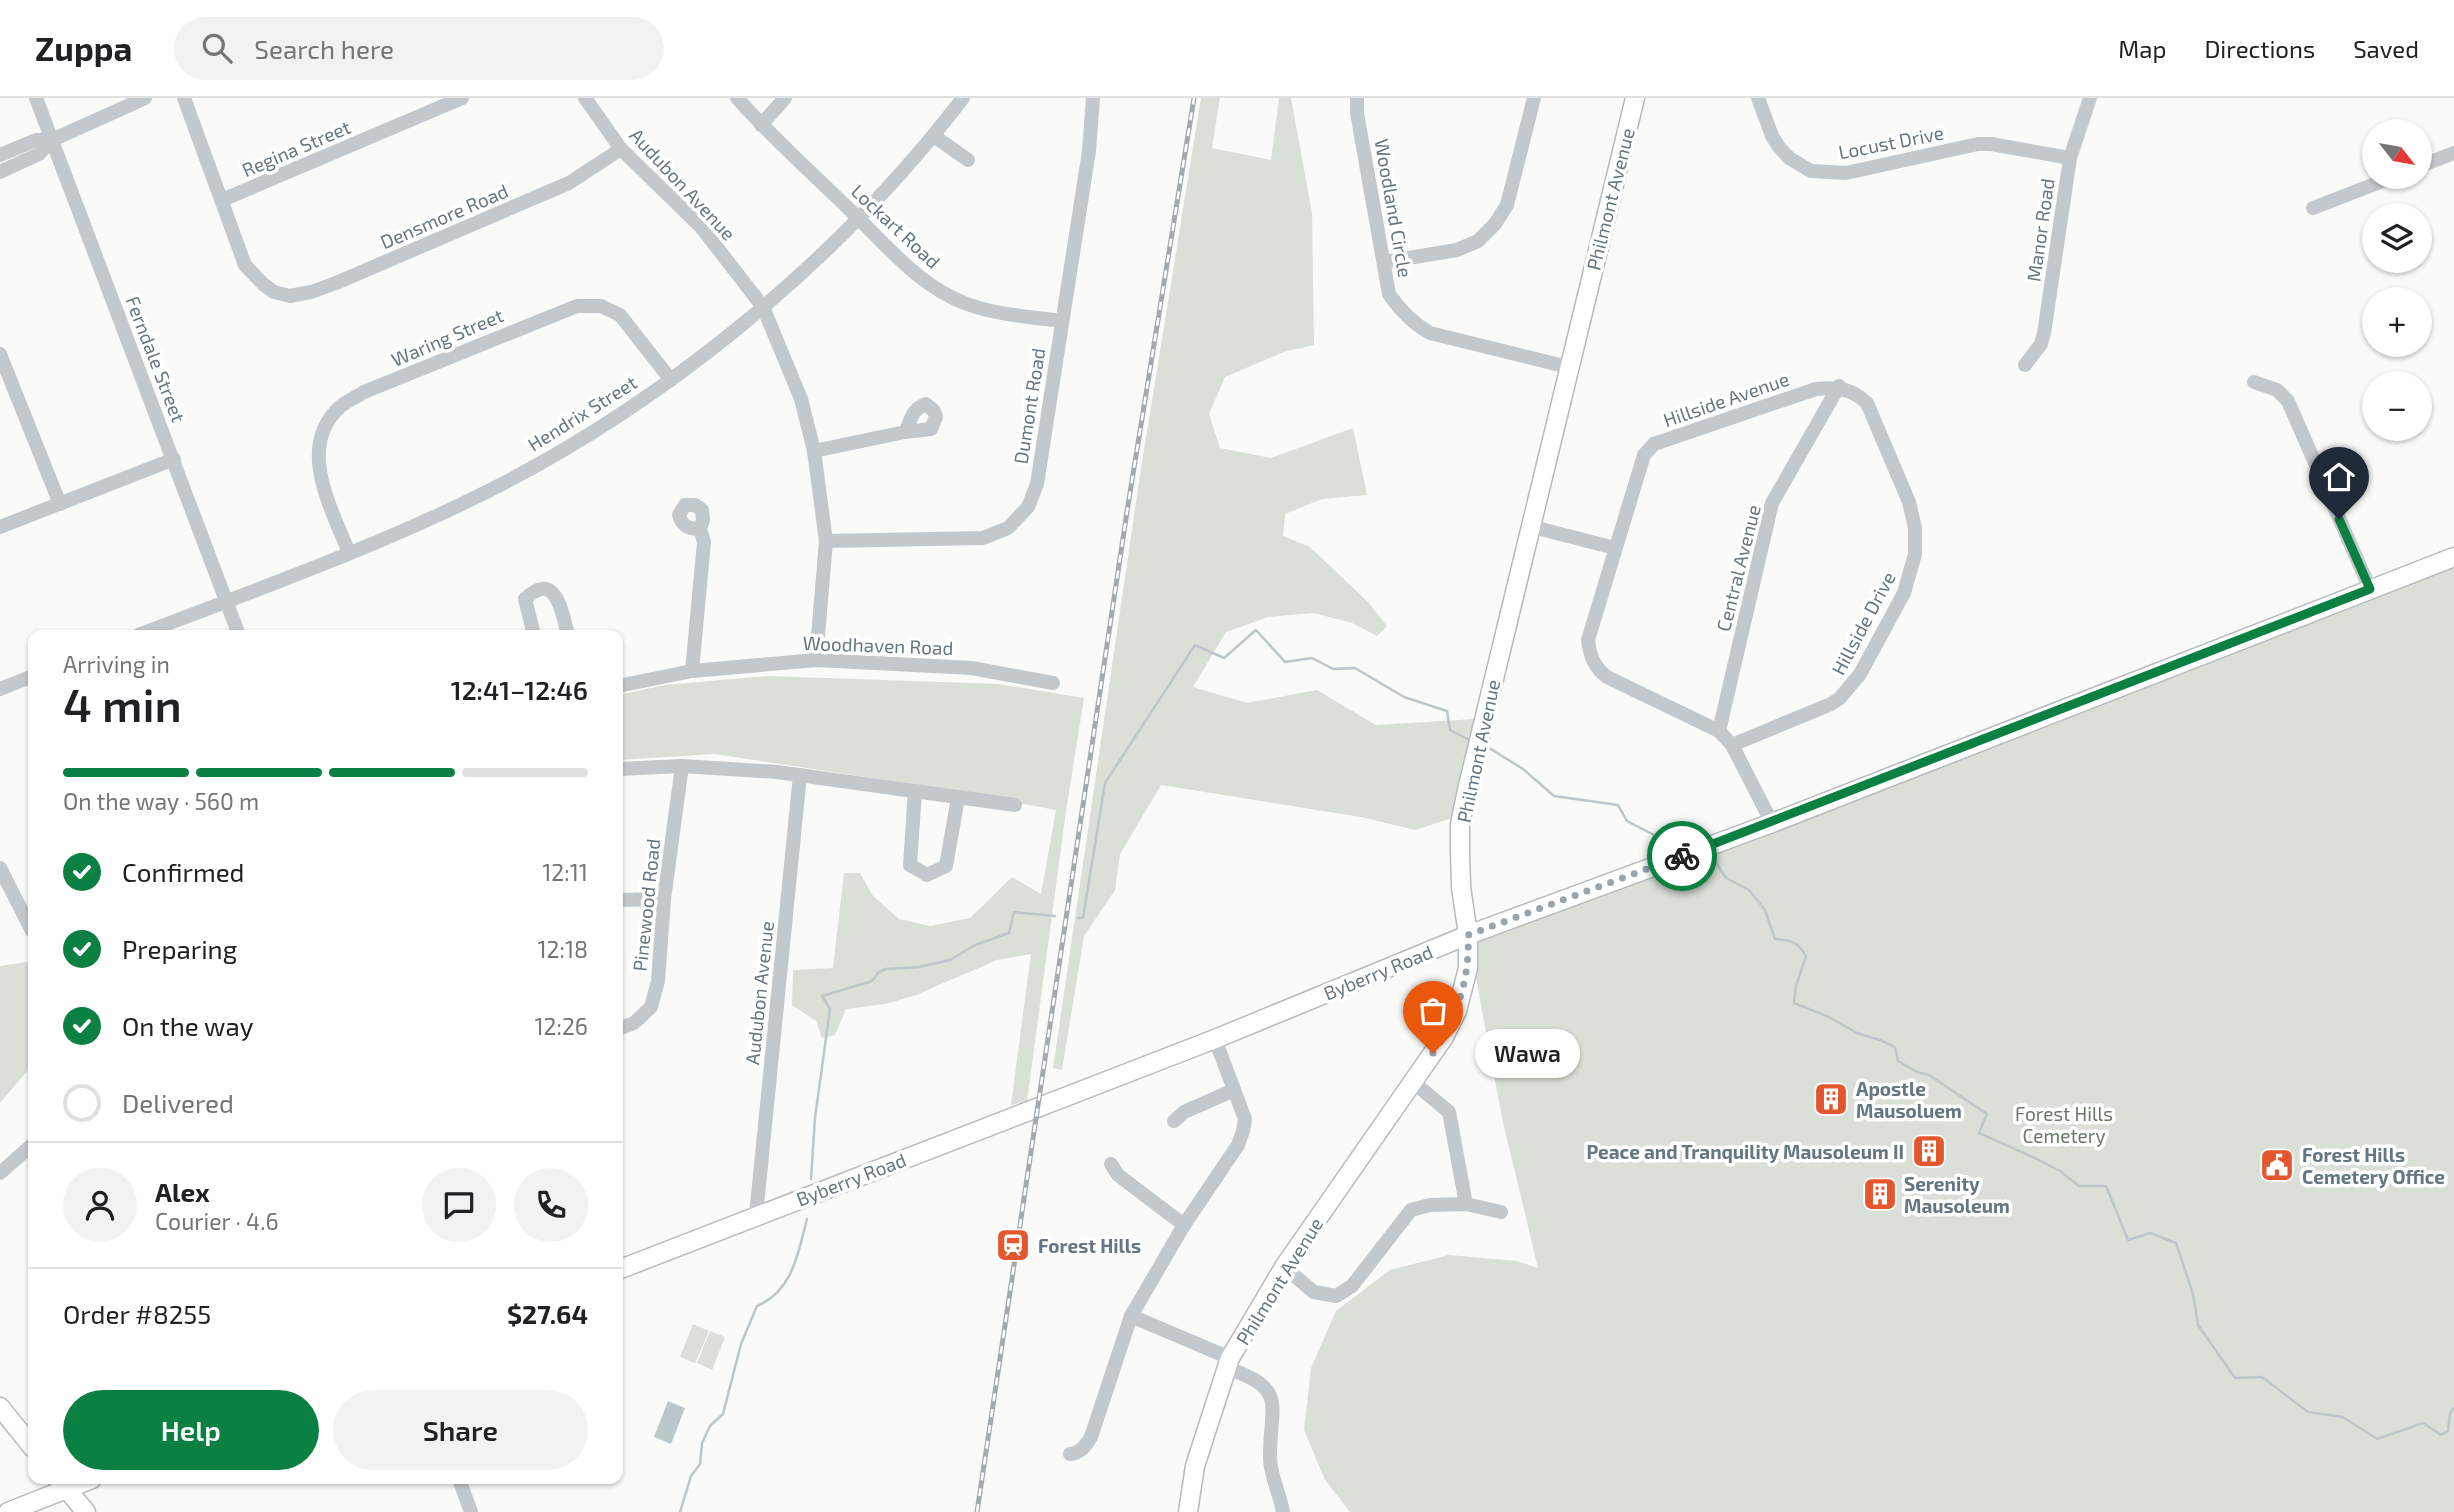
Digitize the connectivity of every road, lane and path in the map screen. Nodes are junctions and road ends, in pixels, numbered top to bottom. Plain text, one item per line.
1 (36, 98) edge
2 (145, 98) edge
3 (184, 98) edge
4 (463, 98) edge
5 (585, 98) edge
6 (737, 98) edge
7 (785, 98) edge
8 (963, 98) edge
9 (1093, 98) edge
10 (1357, 98) edge
11 (1534, 98) edge
12 (1635, 98) edge
13 (1758, 98) edge
14 (2090, 98) edge
15 (761, 125) junction
16 (934, 136) junction
17 (52, 140) junction
18 (621, 149) junction
19 (2454, 153) edge
20 (0, 155) edge
21 (2070, 158) junction
22 (968, 160) dead end
23 (2432, 161) edge
24 (0, 172) edge
25 (2362, 189) edge
26 (222, 200) junction
27 (2313, 208) dead end
28 (858, 218) junction
29 (1384, 262) junction
30 (762, 307) junction
31 (1062, 321) junction
32 (0, 354) edge
33 (2025, 365) dead end
34 (1569, 367) junction
35 (671, 380) junction
36 (2254, 382) dead end
37 (1839, 386) junction
38 (905, 432) dead end
39 (814, 451) junction
40 (174, 459) junction
41 (60, 504) junction
42 (1530, 526) junction
43 (0, 527) edge
44 (699, 530) dead end
45 (826, 541) junction
46 (1615, 548) junction
47 (349, 553) junction
48 (2454, 557) edge
49 (2370, 589) junction
50 (225, 602) junction
51 (151, 630) edge
52 (237, 630) edge
53 (533, 630) edge
54 (567, 630) edge
55 (816, 660) junction
56 (692, 671) junction
57 (28, 678) edge
58 (1053, 683) dead end
59 (623, 685) edge
60 (0, 689) edge
61 (1719, 731) junction
62 (1732, 745) junction
63 (682, 766) junction
64 (623, 769) edge
65 (800, 775) junction
66 (915, 791) junction
67 (958, 798) junction
68 (1015, 806) dead end
69 (1772, 823) junction
70 (0, 868) edge
71 (664, 899) junction
72 (623, 900) edge
73 (28, 923) edge
74 (1468, 935) junction
75 (623, 1027) edge
76 (1215, 1039) junction
77 (1413, 1082) junction
78 (1234, 1090) junction
79 (1174, 1121) dead end
80 (28, 1148) edge
81 (1111, 1164) dead end
82 (0, 1173) edge
83 (1466, 1204) junction
84 (1501, 1213) dead end
85 (756, 1215) junction
86 (1184, 1225) junction
87 (1284, 1267) junction
88 (623, 1268) edge
89 (1131, 1316) junction
90 (1228, 1363) junction
91 (0, 1408) edge
92 (28, 1442) edge
93 (1070, 1454) dead end
94 (62, 1484) edge
95 (461, 1484) edge
96 (8, 1512) edge
97 (86, 1512) edge
98 (471, 1512) edge
99 (1188, 1512) edge
100 (1283, 1512) edge

1 - 17 street, Ferndale Street
2 - 17 street
3 - 26 street
4 - 26 street, Regina Street
5 - 18 street, Audubon Avenue
6 - 15 street, Lockart Road
7 - 15 street
8 - 16 street, Hendrix Street
9 - 31 street, Dumont Road
10 - 29 street, Woodland Circle
11 - 29 street
12 - 34 main road, Philmont Avenue
13 - 21 street, Locust Drive
14 - 21 street, Manor Road
15 - 28 street, Lockart Road
16 - 22 street
16 - 28 street, Hendrix Street
17 - 20 street
17 - 24 street
17 - 40 street, Ferndale Street
18 - 26 street, Densmore Road
18 - 30 street, Audubon Avenue
19 - 23 street
21 - 33 street, Manor Road
25 - 27 street
28 - 30 street, Hendrix Street
28 - 31 street, Lockart Road
29 - 34 street, Woodland Circle
30 - 35 street, Hendrix Street
30 - 39 street, Audubon Avenue
31 - 45 street, Dumont Road
32 - 41 street
34 - 42 main road, Philmont Avenue
35 - 47 street, Hendrix Street
35 - 47 street, Waring Street
36 - 49 street
37 - 46 street, Hillside Avenue
37 - 61 street, Central Avenue
37 - 62 street, Hillside Drive
38 - 39 street
39 - 45 street, Audubon Avenue
40 - 41 street
40 - 50 street, Ferndale Street
41 - 43 street
42 - 46 street
42 - 74 main road, Philmont Avenue
44 - 56 street
45 - 55 street, Audubon Avenue
46 - 61 street, Hillside Avenue
47 - 50 street, Hendrix Street
48 - 49 main road, Byberry Road
49 - 69 main road, Byberry Road
50 - 51 street, Hendrix Street
50 - 52 street, Ferndale Street
53 - 54 street
55 - 56 street, Woodhaven Road
55 - 58 street, Woodhaven Road
56 - 59 street, Woodhaven Road
57 - 60 street
61 - 62 street
62 - 69 street
63 - 64 street
63 - 65 street
63 - 71 street, Pinewood Road
65 - 66 street
65 - 85 street, Audubon Avenue
66 - 67 street
66 - 67 street
67 - 68 street
69 - 74 main road, Byberry Road
70 - 73 street
71 - 72 street
71 - 75 street, Pinewood Road
74 - 76 main road, Byberry Road
74 - 77 main road, Philmont Avenue
76 - 78 street
76 - 85 main road, Byberry Road
77 - 83 street
77 - 87 main road, Philmont Avenue
78 - 79 street
78 - 86 street
80 - 82 street
81 - 86 street
83 - 84 street
83 - 87 street
85 - 88 main road, Byberry Road
86 - 89 street
87 - 90 main road, Philmont Avenue
89 - 90 street
89 - 93 street
90 - 99 main road, Philmont Avenue
90 - 100 street
91 - 92 main road
94 - 96 main road
94 - 97 main road
95 - 98 street

